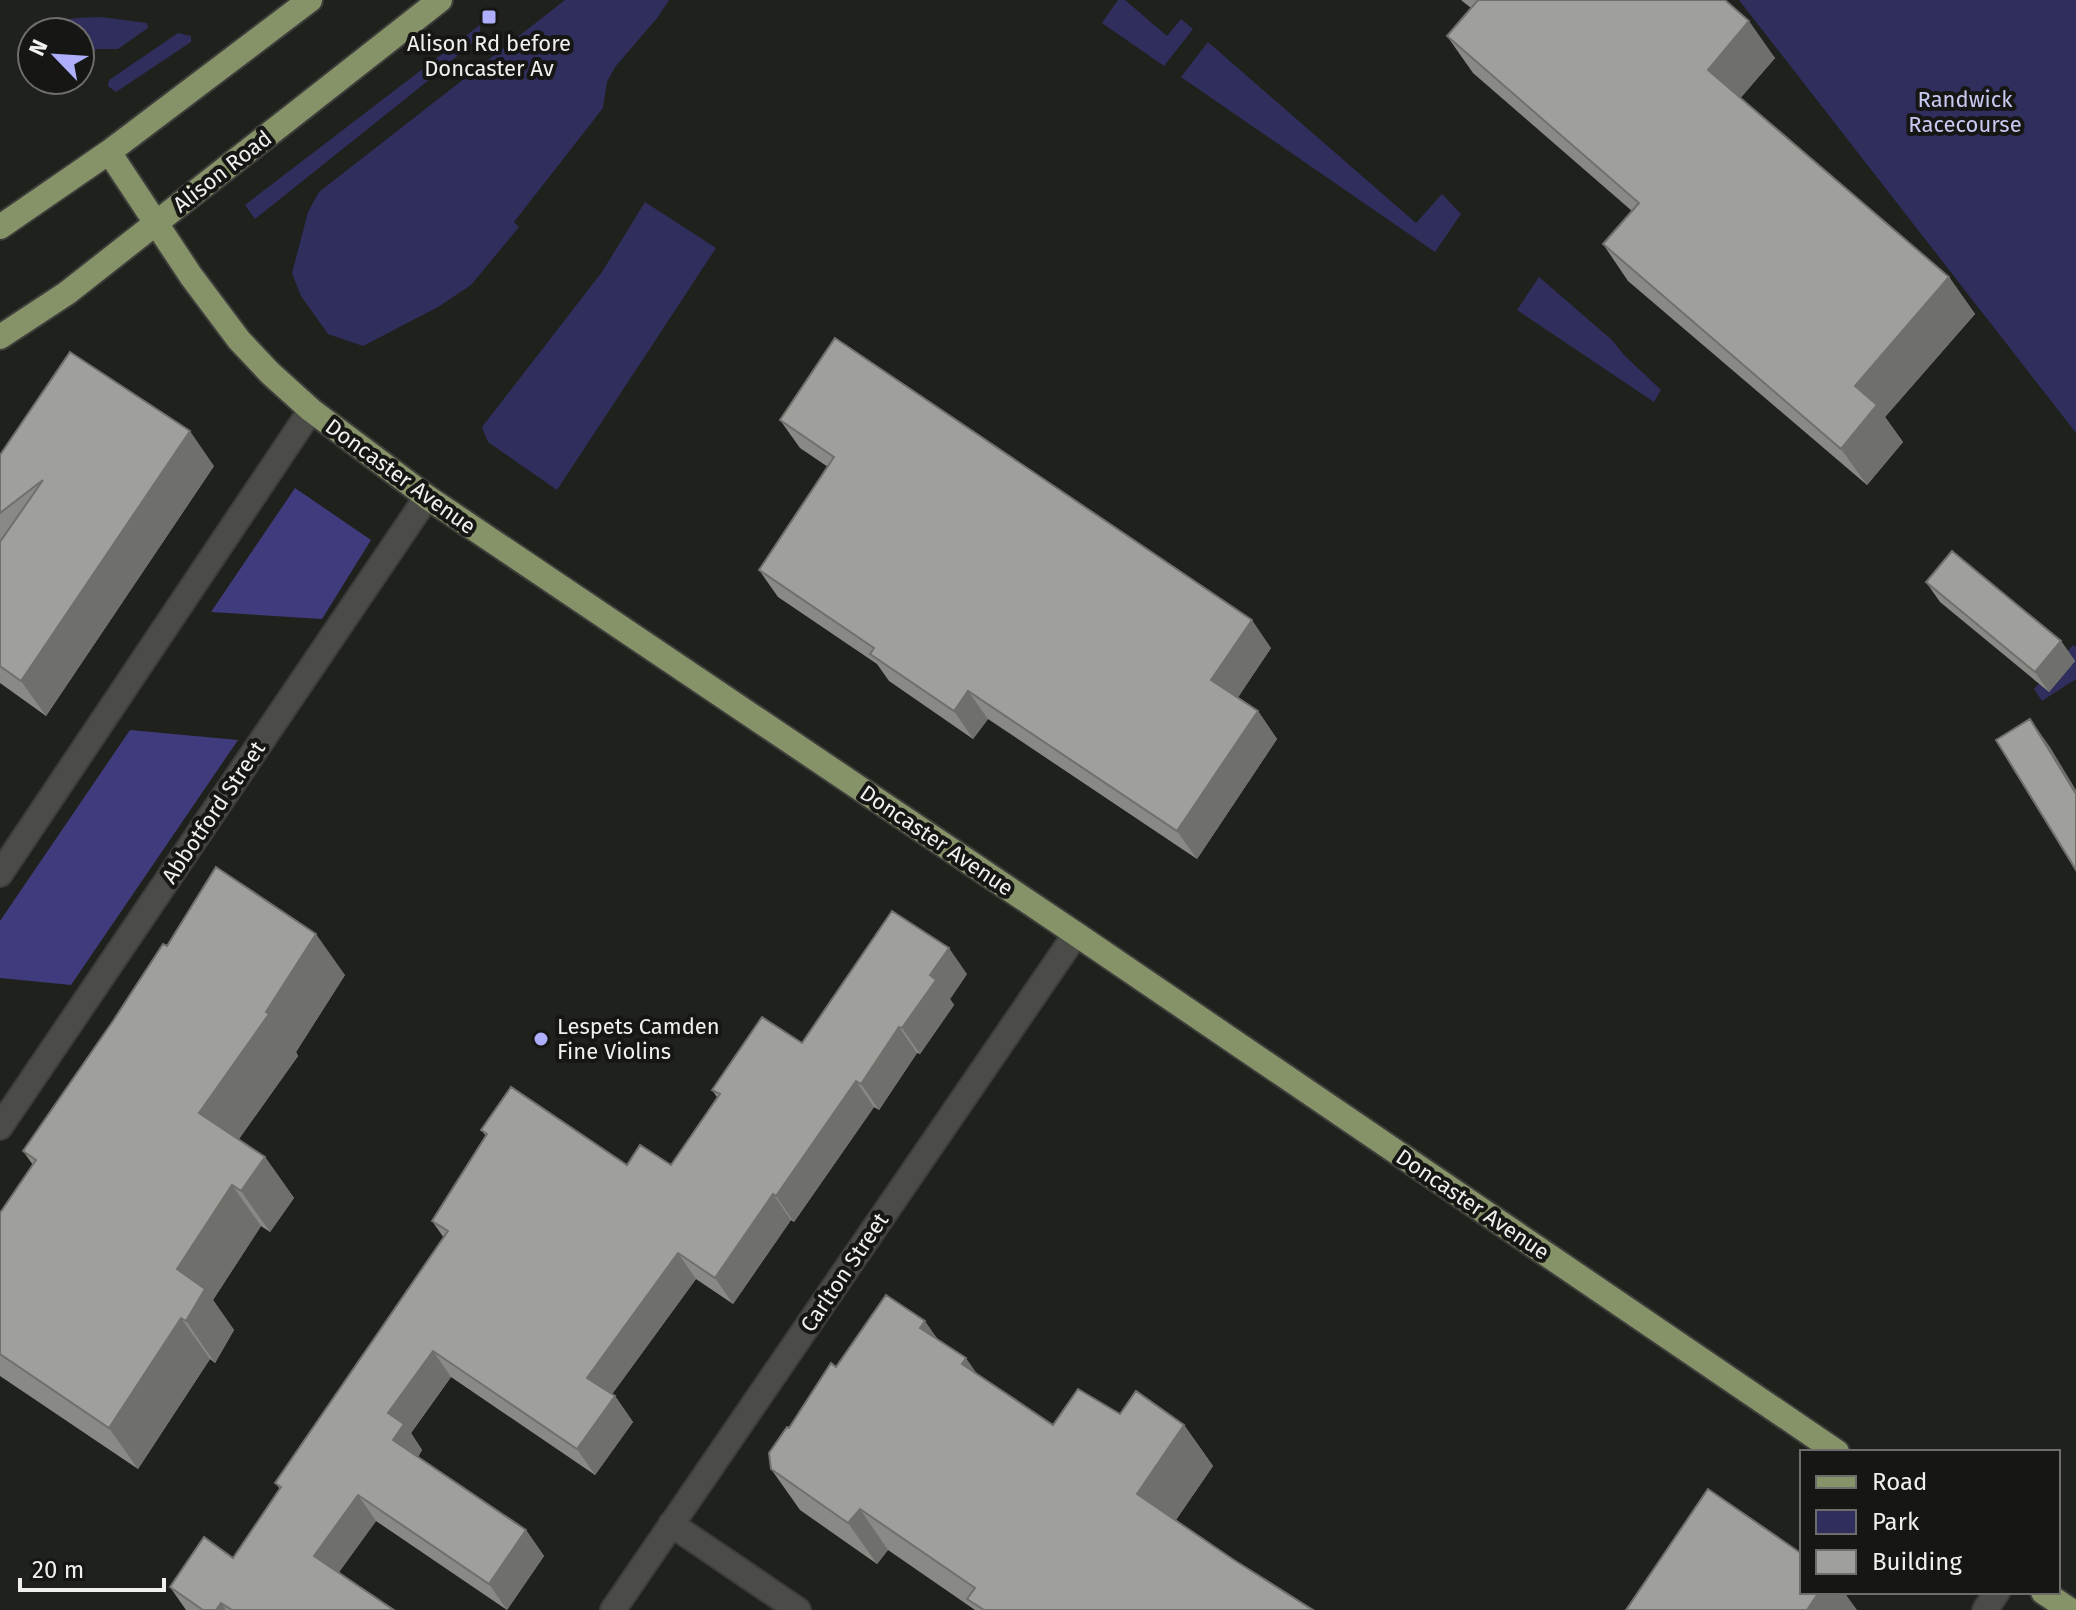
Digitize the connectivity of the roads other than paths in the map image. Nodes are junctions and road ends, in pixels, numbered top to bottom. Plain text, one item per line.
1 (310, 0) edge
2 (440, 0) edge
3 (109, 152) junction
4 (156, 223) junction
5 (0, 227) edge
6 (0, 337) edge
7 (311, 410) junction
8 (427, 497) junction
9 (0, 874) edge
10 (1076, 934) junction
11 (0, 1127) edge
12 (1834, 1450) edge
13 (671, 1524) junction
14 (2046, 1594) edge
15 (613, 1610) edge
16 (798, 1610) edge
17 (2070, 1610) edge

1 - 3 main road
2 - 4 main road, Alison Road
3 - 4 main road, Doncaster Avenue
3 - 5 main road
4 - 6 main road, Alison Road
4 - 7 main road, Doncaster Avenue
7 - 8 main road, Doncaster Avenue
7 - 9 street
8 - 10 main road, Doncaster Avenue
8 - 11 street, Abbotford Street
10 - 12 main road, Doncaster Avenue
10 - 13 street, Carlton Street
13 - 15 street, Carlton Street
13 - 16 street
14 - 17 main road

